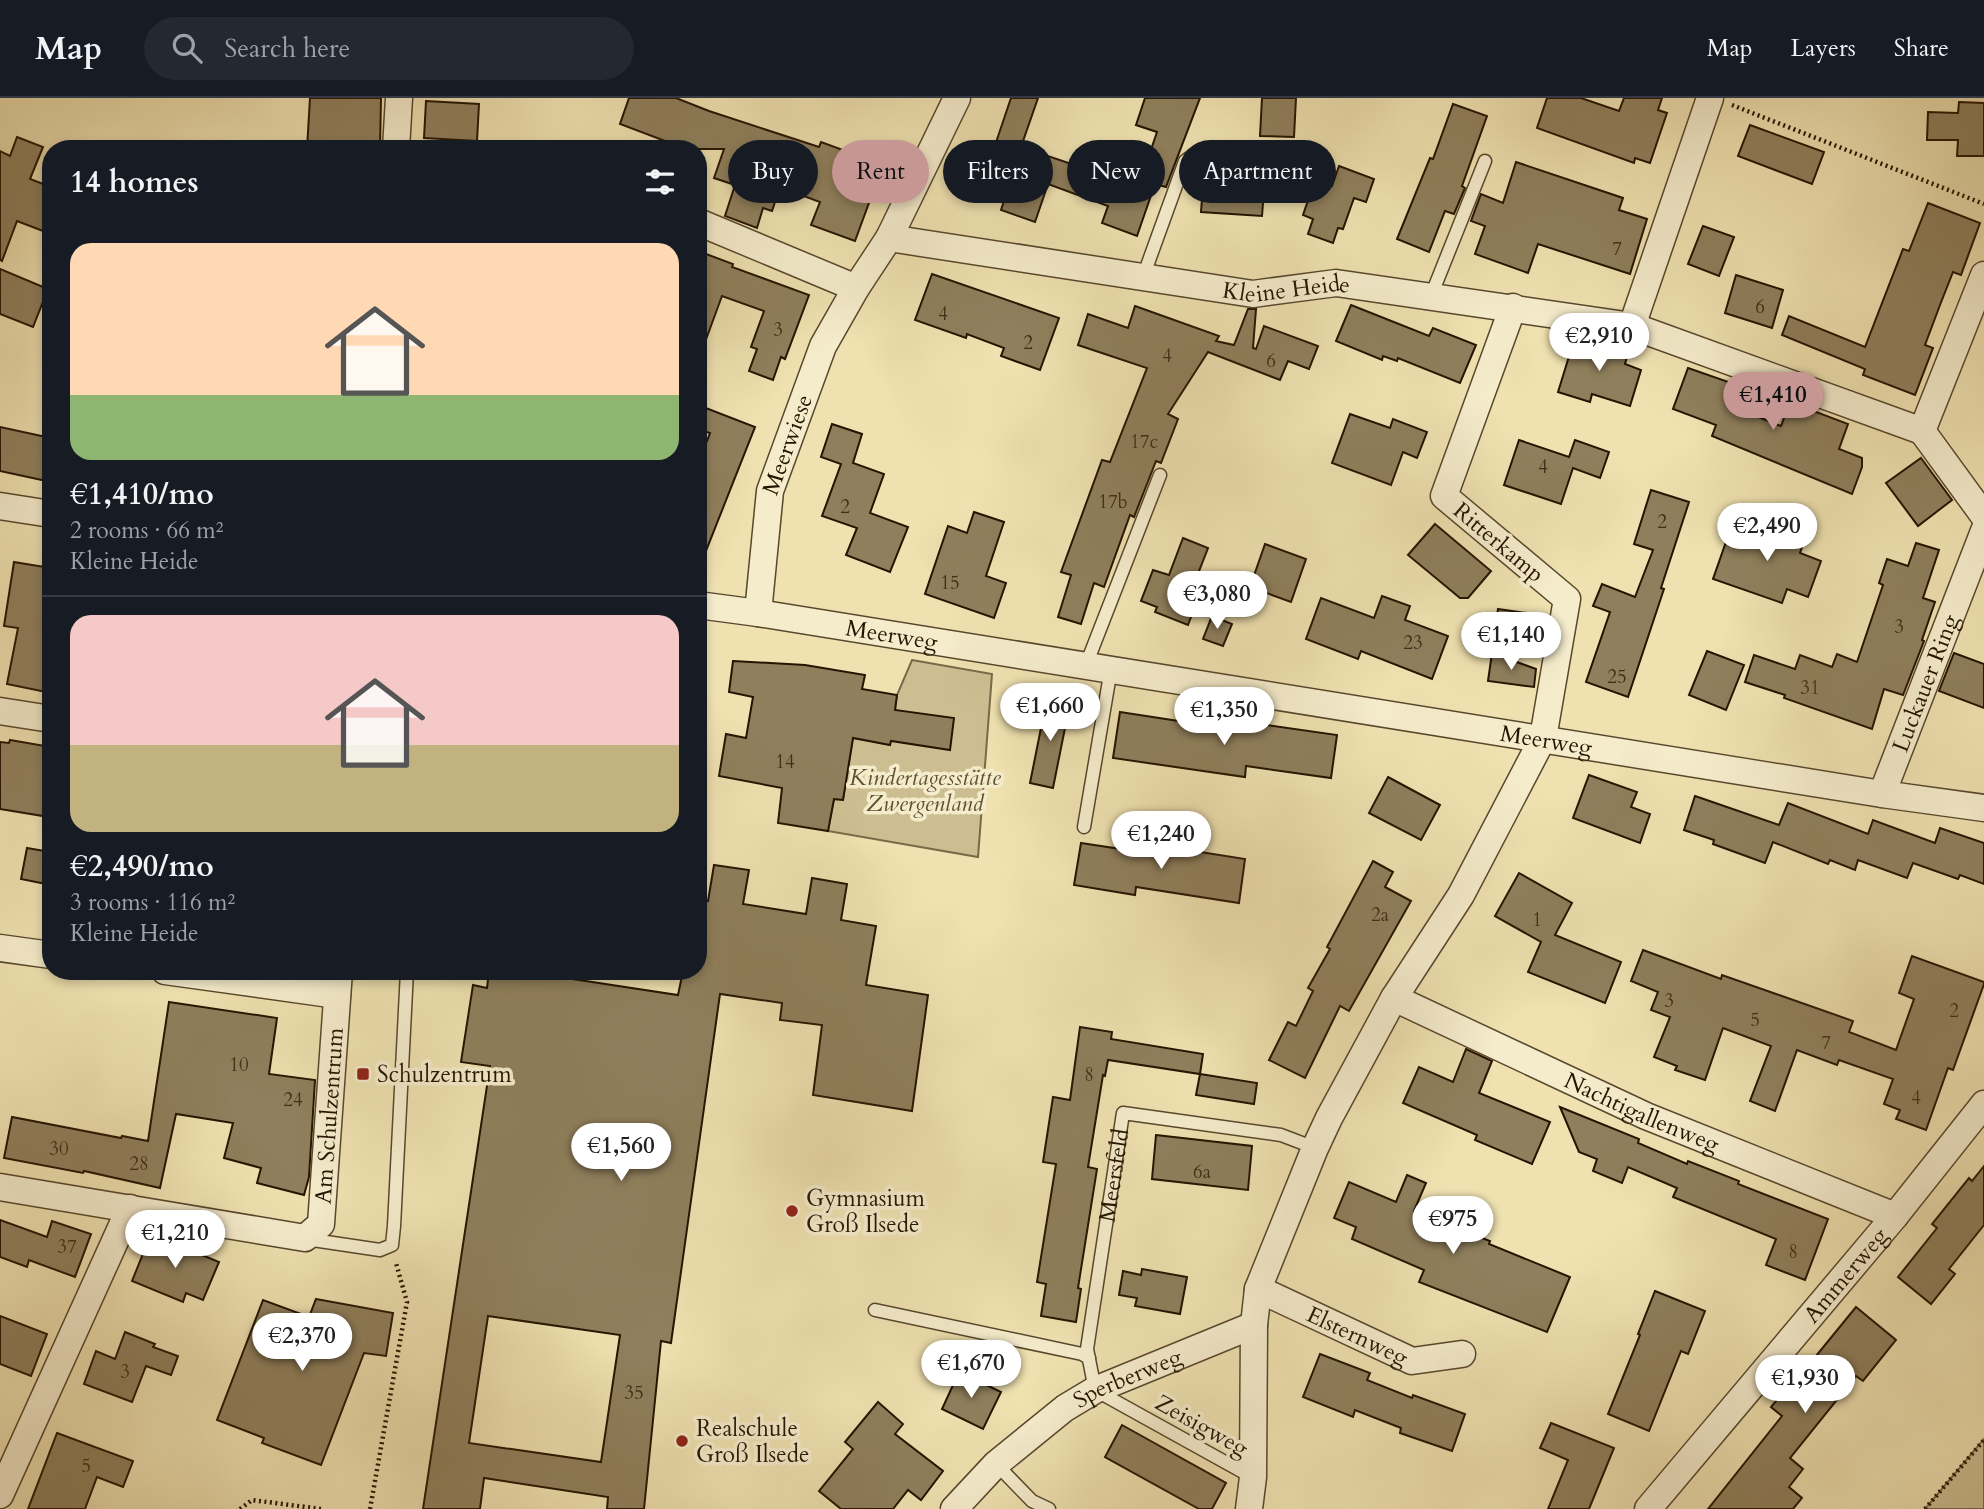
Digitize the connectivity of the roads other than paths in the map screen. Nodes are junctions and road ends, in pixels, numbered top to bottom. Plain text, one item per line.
1 (399, 98) edge
2 (957, 98) edge
3 (1719, 101) edge
4 (397, 140) edge
5 (1485, 161) dead end
6 (1179, 178) edge
7 (707, 226) edge
8 (889, 238) junction
9 (1984, 275) edge
10 (1143, 277) junction
11 (856, 288) junction
12 (1431, 296) junction
13 (1513, 307) junction
14 (1632, 326) junction
15 (1922, 431) junction
16 (1160, 475) dead end
17 (0, 506) edge
18 (42, 513) edge
19 (1984, 516) edge
20 (1984, 531) edge
21 (707, 606) edge
22 (758, 613) junction
23 (1098, 667) junction
24 (0, 711) edge
25 (42, 718) edge
26 (1543, 738) junction
27 (1882, 794) junction
28 (1984, 808) edge
29 (1084, 827) dead end
30 (0, 948) edge
31 (42, 954) edge
32 (294, 980) edge
33 (407, 980) edge
34 (338, 983) edge
35 (1394, 998) junction
36 (1984, 1104) edge
37 (1315, 1148) junction
38 (0, 1187) edge
39 (130, 1209) junction
40 (1895, 1216) junction
41 (305, 1238) junction
42 (1258, 1289) junction
43 (875, 1310) dead end
44 (1254, 1325) junction
45 (1462, 1354) dead end
46 (1089, 1358) junction
47 (1095, 1390) junction
48 (996, 1464) junction
49 (1252, 1477) junction
50 (0, 1495) edge
51 (954, 1509) edge
52 (1049, 1509) edge
53 (1249, 1509) edge
54 (1648, 1509) edge

1 - 4 street
2 - 8 street, Meerwiese
3 - 14 street
5 - 12 lane
6 - 10 lane
7 - 11 street
8 - 10 street, Kleine Heide
8 - 11 street, Meerwiese
9 - 15 street
10 - 12 street, Kleine Heide
11 - 22 street, Meerwiese
12 - 13 street, Kleine Heide
13 - 14 street, Kleine Heide
13 - 26 street, Ritterkamp
14 - 15 street, Kleine Heide
15 - 19 street
16 - 23 lane
17 - 18 street
20 - 27 street, Luckauer Ring
21 - 22 street, Meerweg
22 - 23 street, Meerweg
23 - 26 street, Meerweg
23 - 29 lane
24 - 25 street
26 - 27 street, Meerweg
26 - 35 street
27 - 28 street, Meerweg
30 - 31 street
32 - 34 street
33 - 41 lane
34 - 41 street, Am Schulzentrum
35 - 37 street
35 - 40 street, Nachtigallenweg
36 - 40 street, Ammerweg
37 - 42 street
37 - 46 lane, Meersfeld
38 - 39 street
39 - 41 street
39 - 50 street
40 - 54 street, Ammerweg
42 - 44 street
42 - 45 street, Elsternweg
43 - 46 lane
44 - 47 street, Sperberweg
44 - 49 street
46 - 47 lane, Meersfeld
47 - 48 street, Sperberweg
47 - 49 lane, Zeisigweg
48 - 51 street, Sperberweg
48 - 52 lane
49 - 53 street

